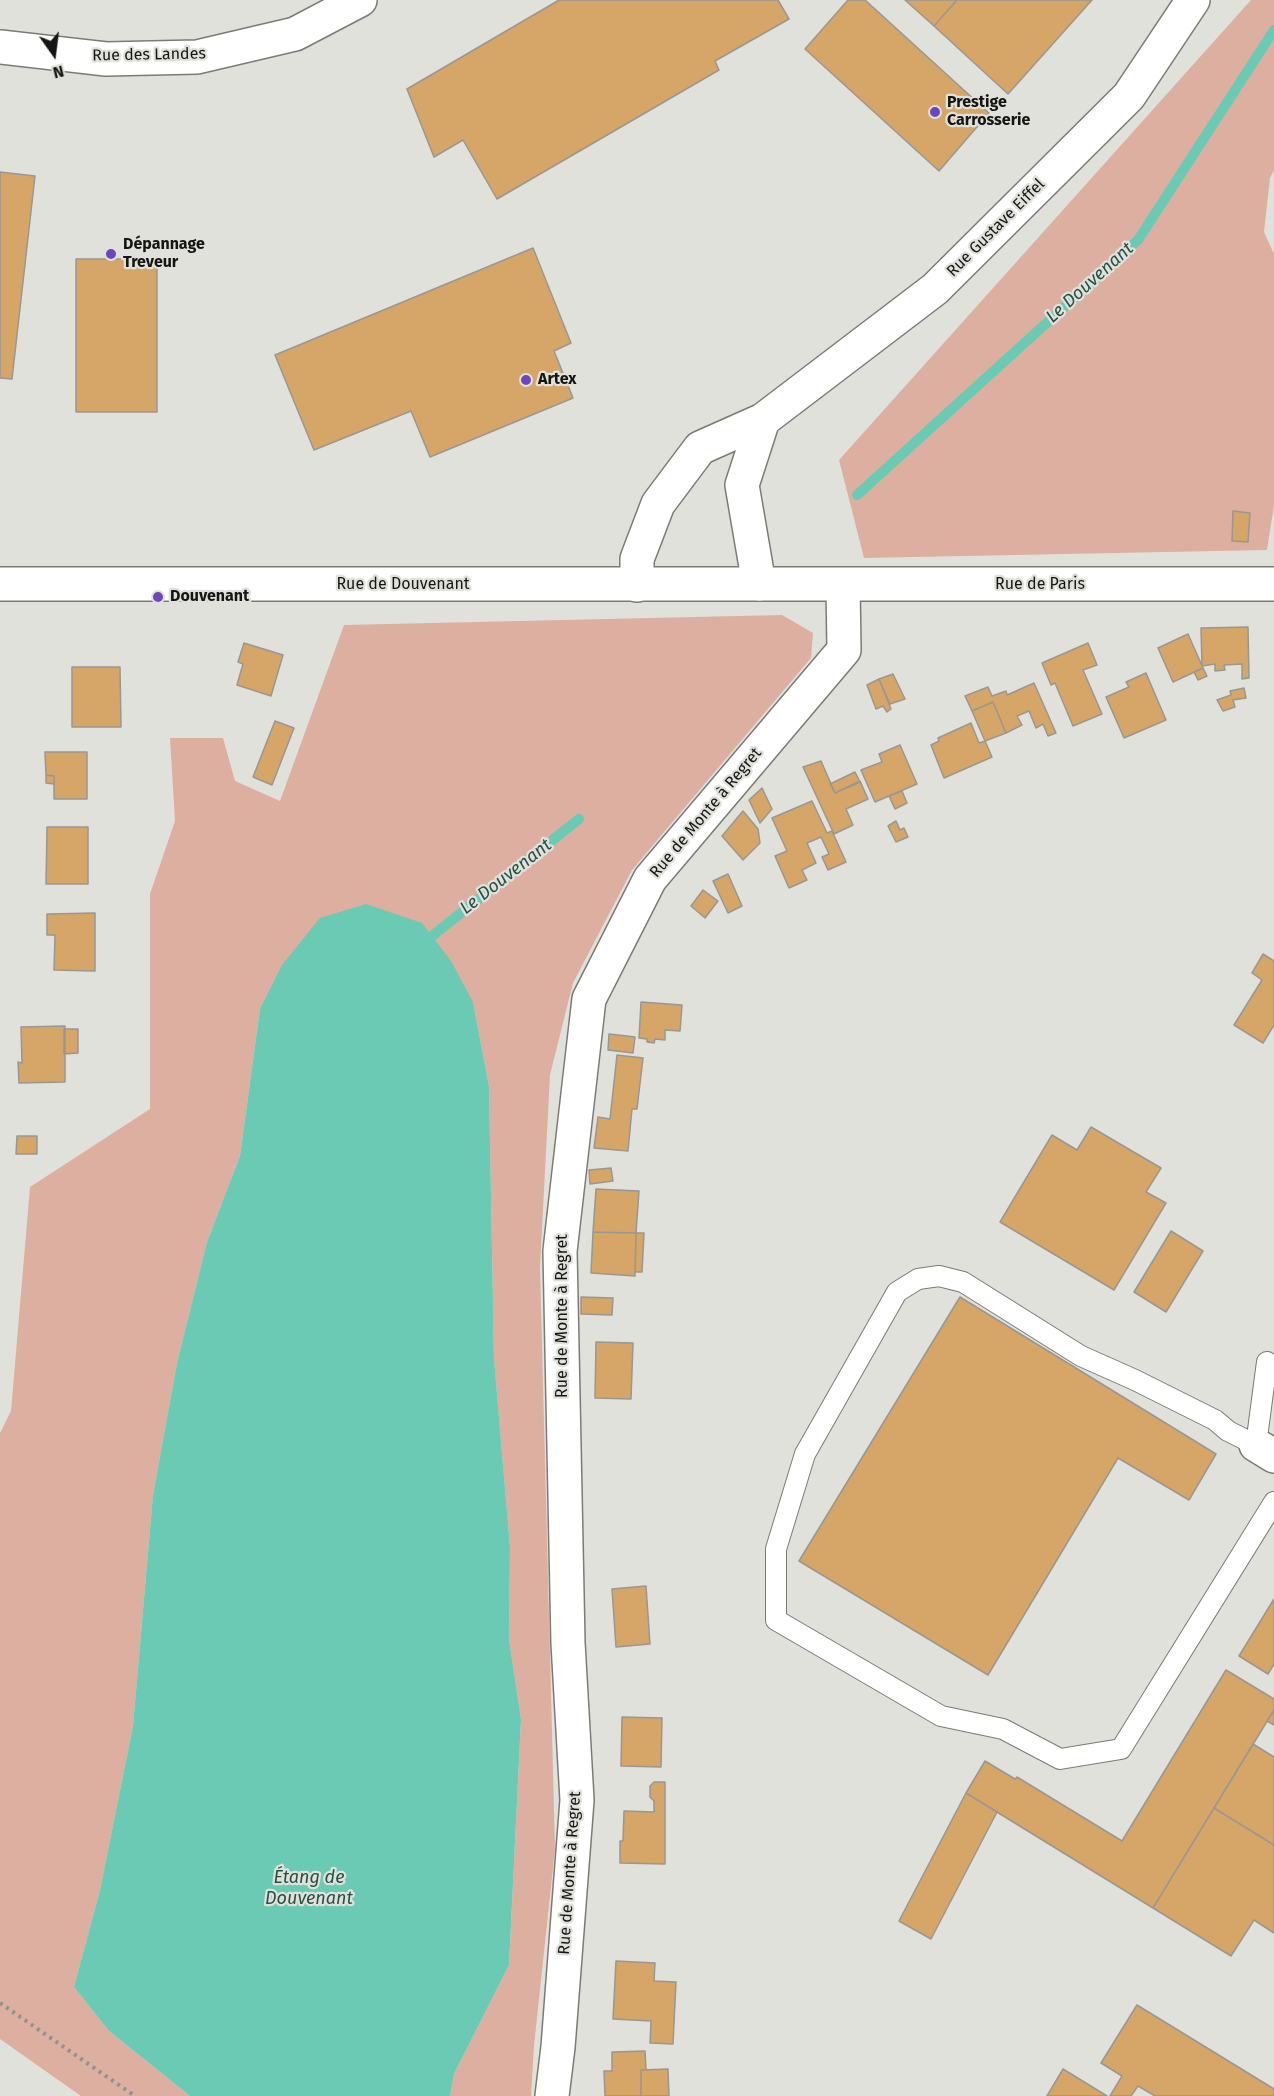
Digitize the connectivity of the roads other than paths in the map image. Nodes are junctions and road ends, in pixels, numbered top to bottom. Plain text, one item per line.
1 (360, 0) edge
2 (1193, 0) edge
3 (0, 46) edge
4 (763, 420) junction
5 (0, 584) edge
6 (759, 584) junction
7 (1274, 584) edge
8 (637, 585) junction
9 (806, 585) joint
10 (843, 585) junction
11 (1267, 1362) dead end
12 (1265, 1451) edge
13 (1274, 1502) edge
14 (552, 2096) edge

1 - 3 street, Rue des Landes
2 - 4 street, Rue Gustave Eiffel
4 - 6 street
4 - 8 street, Rue Gustave Eiffel
5 - 8 street, Rue de Douvenant
6 - 8 street, Rue de Douvenant
6 - 9 street, Rue de Douvenant
7 - 10 street, Rue de Paris
9 - 10 street, Rue de Paris
10 - 14 street, Rue de Monte à Regret
11 - 12 lane
12 - 13 lane

